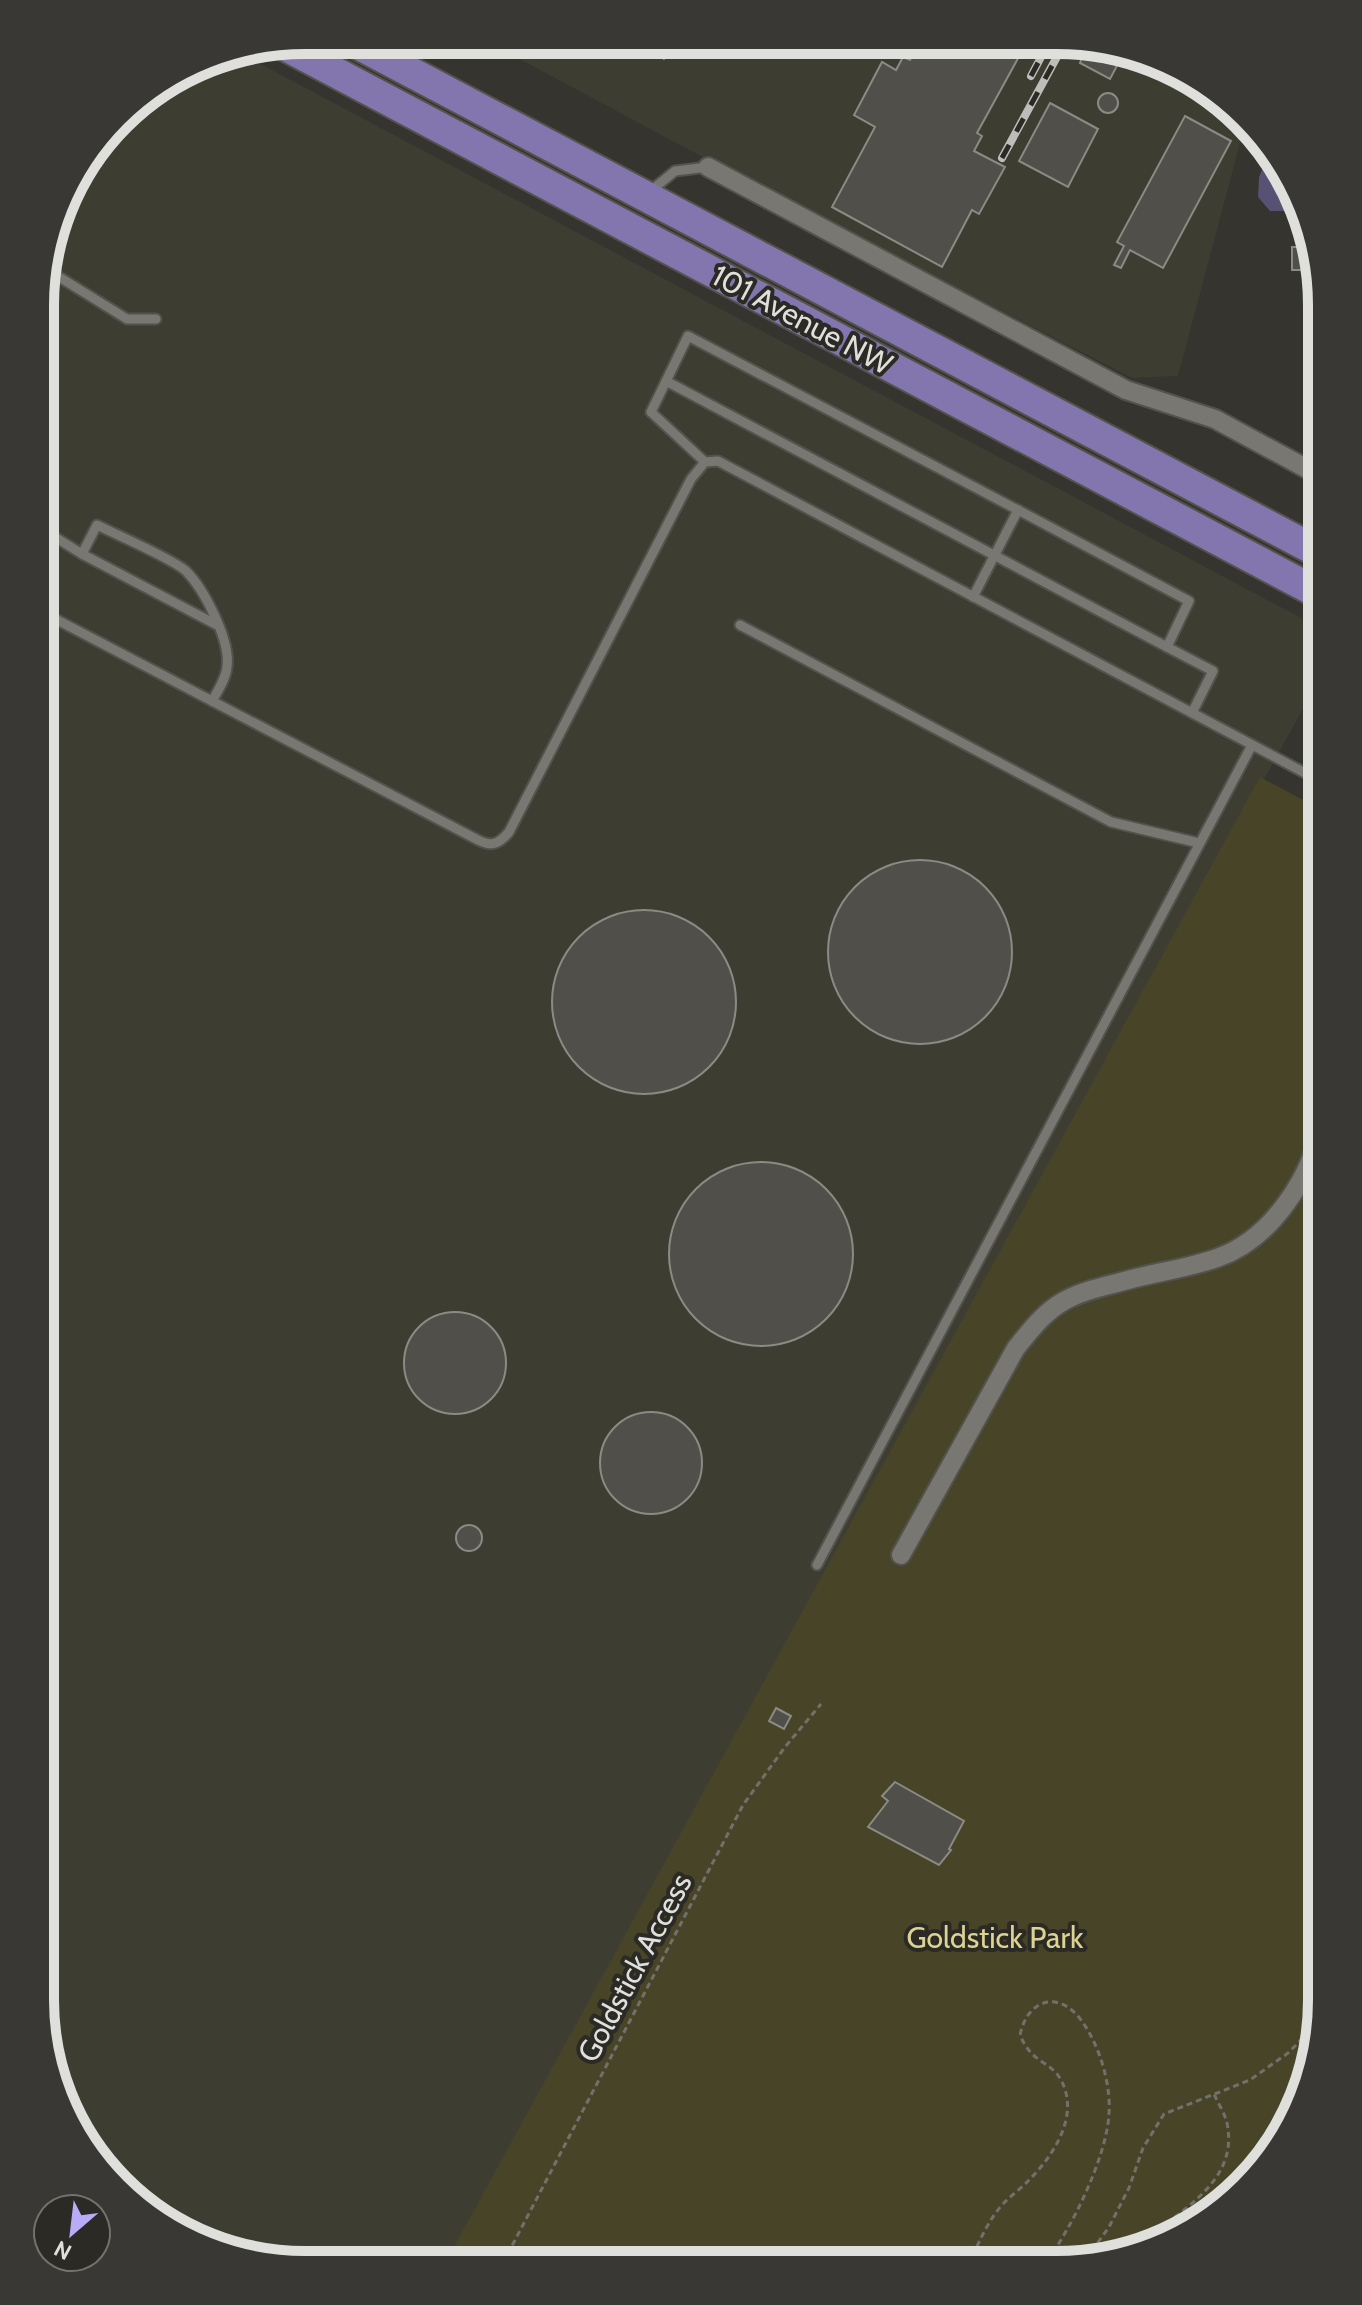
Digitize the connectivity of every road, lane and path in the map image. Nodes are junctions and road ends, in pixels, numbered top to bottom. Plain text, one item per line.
1 (301, 54) edge
2 (376, 54) edge
3 (708, 167) joint
4 (645, 196) junction
5 (56, 275) edge
6 (156, 319) dead end
7 (666, 381) junction
8 (705, 462) junction
9 (1308, 469) edge
10 (1018, 510) junction
11 (54, 538) edge
12 (1308, 547) edge
13 (82, 554) junction
14 (995, 554) junction
15 (1308, 587) edge
16 (973, 597) junction
17 (54, 618) edge
18 (217, 625) junction
19 (740, 625) dead end
20 (1167, 647) junction
21 (212, 701) junction
22 (1192, 713) junction
23 (1252, 745) junction
24 (1308, 774) edge
25 (1199, 843) junction
26 (1307, 1167) edge
27 (901, 1555) dead end
28 (817, 1565) dead end
29 (821, 1704) dead end
30 (1305, 2036) edge
31 (1214, 2094) junction
32 (1160, 2229) edge
33 (1094, 2247) edge
34 (509, 2251) edge
35 (976, 2251) edge
36 (1053, 2251) edge

1 - 15 main road, 101 Avenue NW
2 - 4 main road, 101 Avenue NW
3 - 4 lane
3 - 9 street
4 - 12 main road, 101 Avenue NW
5 - 6 lane
7 - 8 lane
7 - 10 lane
7 - 14 lane
8 - 16 lane
8 - 21 lane
10 - 14 lane
10 - 20 lane
11 - 13 lane
13 - 18 lane
13 - 18 lane
14 - 16 lane
14 - 20 lane
16 - 22 lane
17 - 21 lane
18 - 21 lane
19 - 25 lane
20 - 22 lane
22 - 23 lane
23 - 24 lane
23 - 25 lane
25 - 28 lane
26 - 27 street
29 - 34 path, Goldstick Access
30 - 31 path
31 - 32 path
31 - 33 path
35 - 36 path

